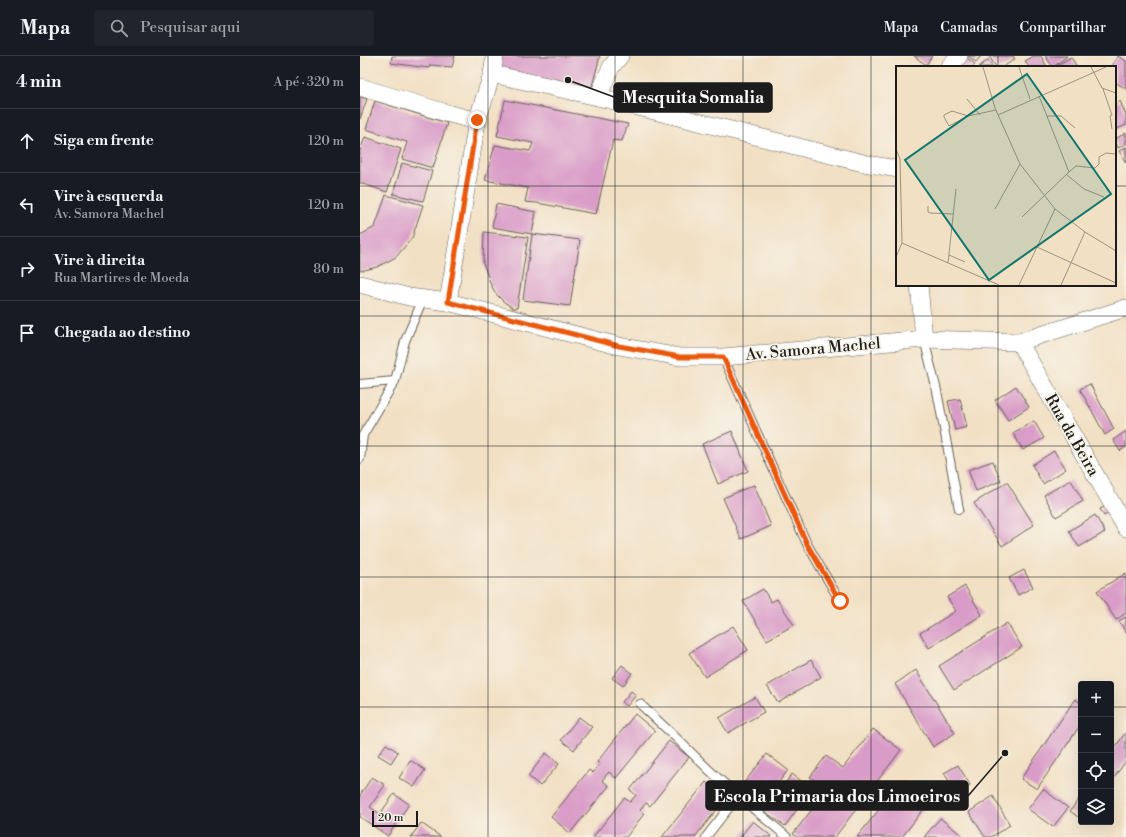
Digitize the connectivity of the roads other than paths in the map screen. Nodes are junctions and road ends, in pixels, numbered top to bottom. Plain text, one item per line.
1 (495, 56) edge
2 (620, 56) edge
3 (959, 56) edge
4 (950, 66) edge
5 (492, 74) junction
6 (360, 87) edge
7 (598, 97) junction
8 (477, 120) junction
9 (896, 169) edge
10 (360, 284) edge
11 (919, 286) edge
12 (422, 298) junction
13 (448, 302) junction
14 (1126, 308) edge
15 (924, 339) junction
16 (1019, 342) junction
17 (723, 357) junction
18 (395, 381) junction
19 (360, 384) edge
20 (362, 437) edge
21 (360, 459) edge
22 (959, 509) dead end
23 (1126, 528) edge
24 (840, 601) dead end
25 (640, 704) dead end
26 (738, 796) junction
27 (706, 837) edge
28 (787, 837) edge

1 - 5 street
2 - 7 street
3 - 4 street
5 - 7 street
5 - 8 street
6 - 8 street
7 - 9 street
8 - 13 street
10 - 12 street, Av. Samora Machel
11 - 15 street
12 - 13 street, Av. Samora Machel
12 - 18 lane
13 - 17 street, Av. Samora Machel
14 - 16 street, Av. Samora Machel
15 - 16 street, Av. Samora Machel
15 - 17 street, Av. Samora Machel
15 - 22 lane
16 - 23 street, Rua da Beira
17 - 24 lane
18 - 19 lane
18 - 20 lane
20 - 21 lane
25 - 26 lane
26 - 27 lane
26 - 28 lane

